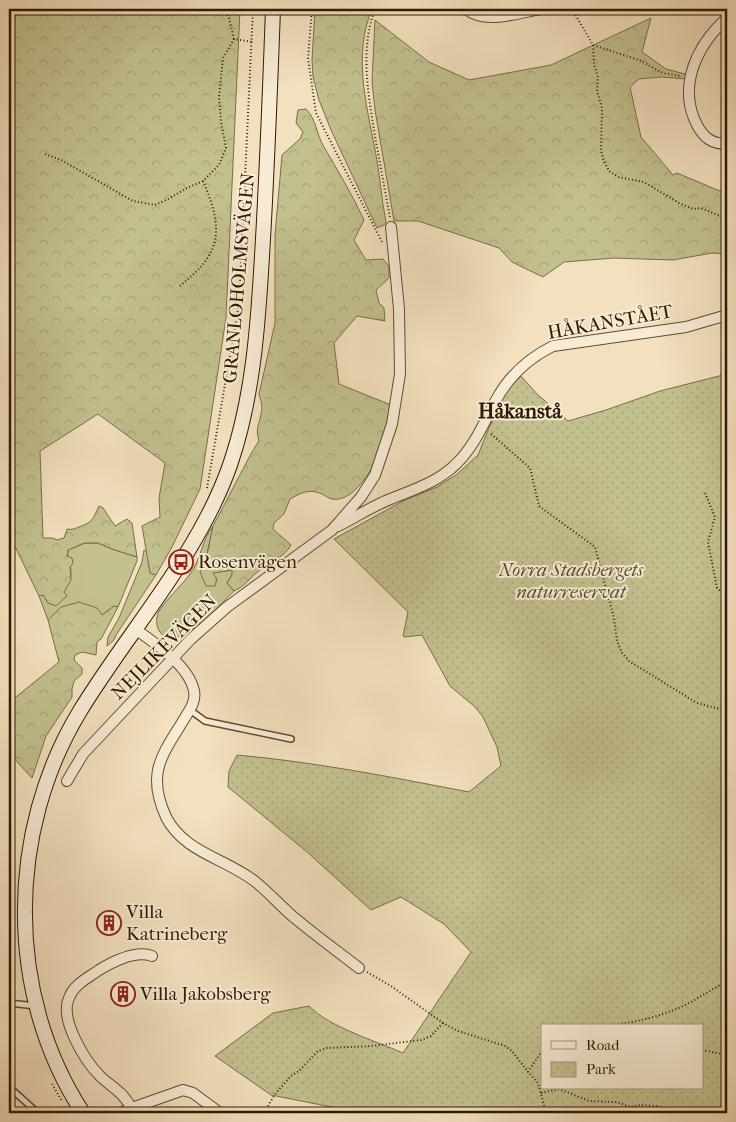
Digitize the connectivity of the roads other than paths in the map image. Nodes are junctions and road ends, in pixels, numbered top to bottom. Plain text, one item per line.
1 (273, 9) edge
2 (466, 9) edge
3 (540, 9) edge
4 (727, 18) edge
5 (727, 144) edge
6 (391, 227) road end
7 (727, 315) edge
8 (332, 530) junction
9 (135, 629) junction
10 (173, 659) junction
11 (189, 710) junction
12 (292, 739) dead end
13 (67, 781) dead end
14 (152, 956) dead end
15 (359, 968) road end
16 (9, 1003) edge
17 (37, 1006) junction
18 (9, 1087) edge
19 (132, 1108) junction
20 (38, 1113) edge
21 (83, 1113) edge
22 (120, 1113) edge
23 (220, 1113) edge

1 - 9 street, GRANLOHOLMSVÄGEN
2 - 3 street
4 - 5 street
6 - 8 street, NEJLIKEVÄGEN
7 - 8 street, HÅKANSTÅET
8 - 10 street, NEJLIKEVÄGEN
9 - 10 street
9 - 17 street, GRANLOHOLMSVÄGEN
10 - 11 street
10 - 13 street, NEJLIKEVÄGEN
11 - 12 lane
11 - 15 street
14 - 19 street
16 - 17 lane
17 - 21 street, GRANLOHOLMSVÄGEN
18 - 20 lane
19 - 22 street
19 - 23 street

